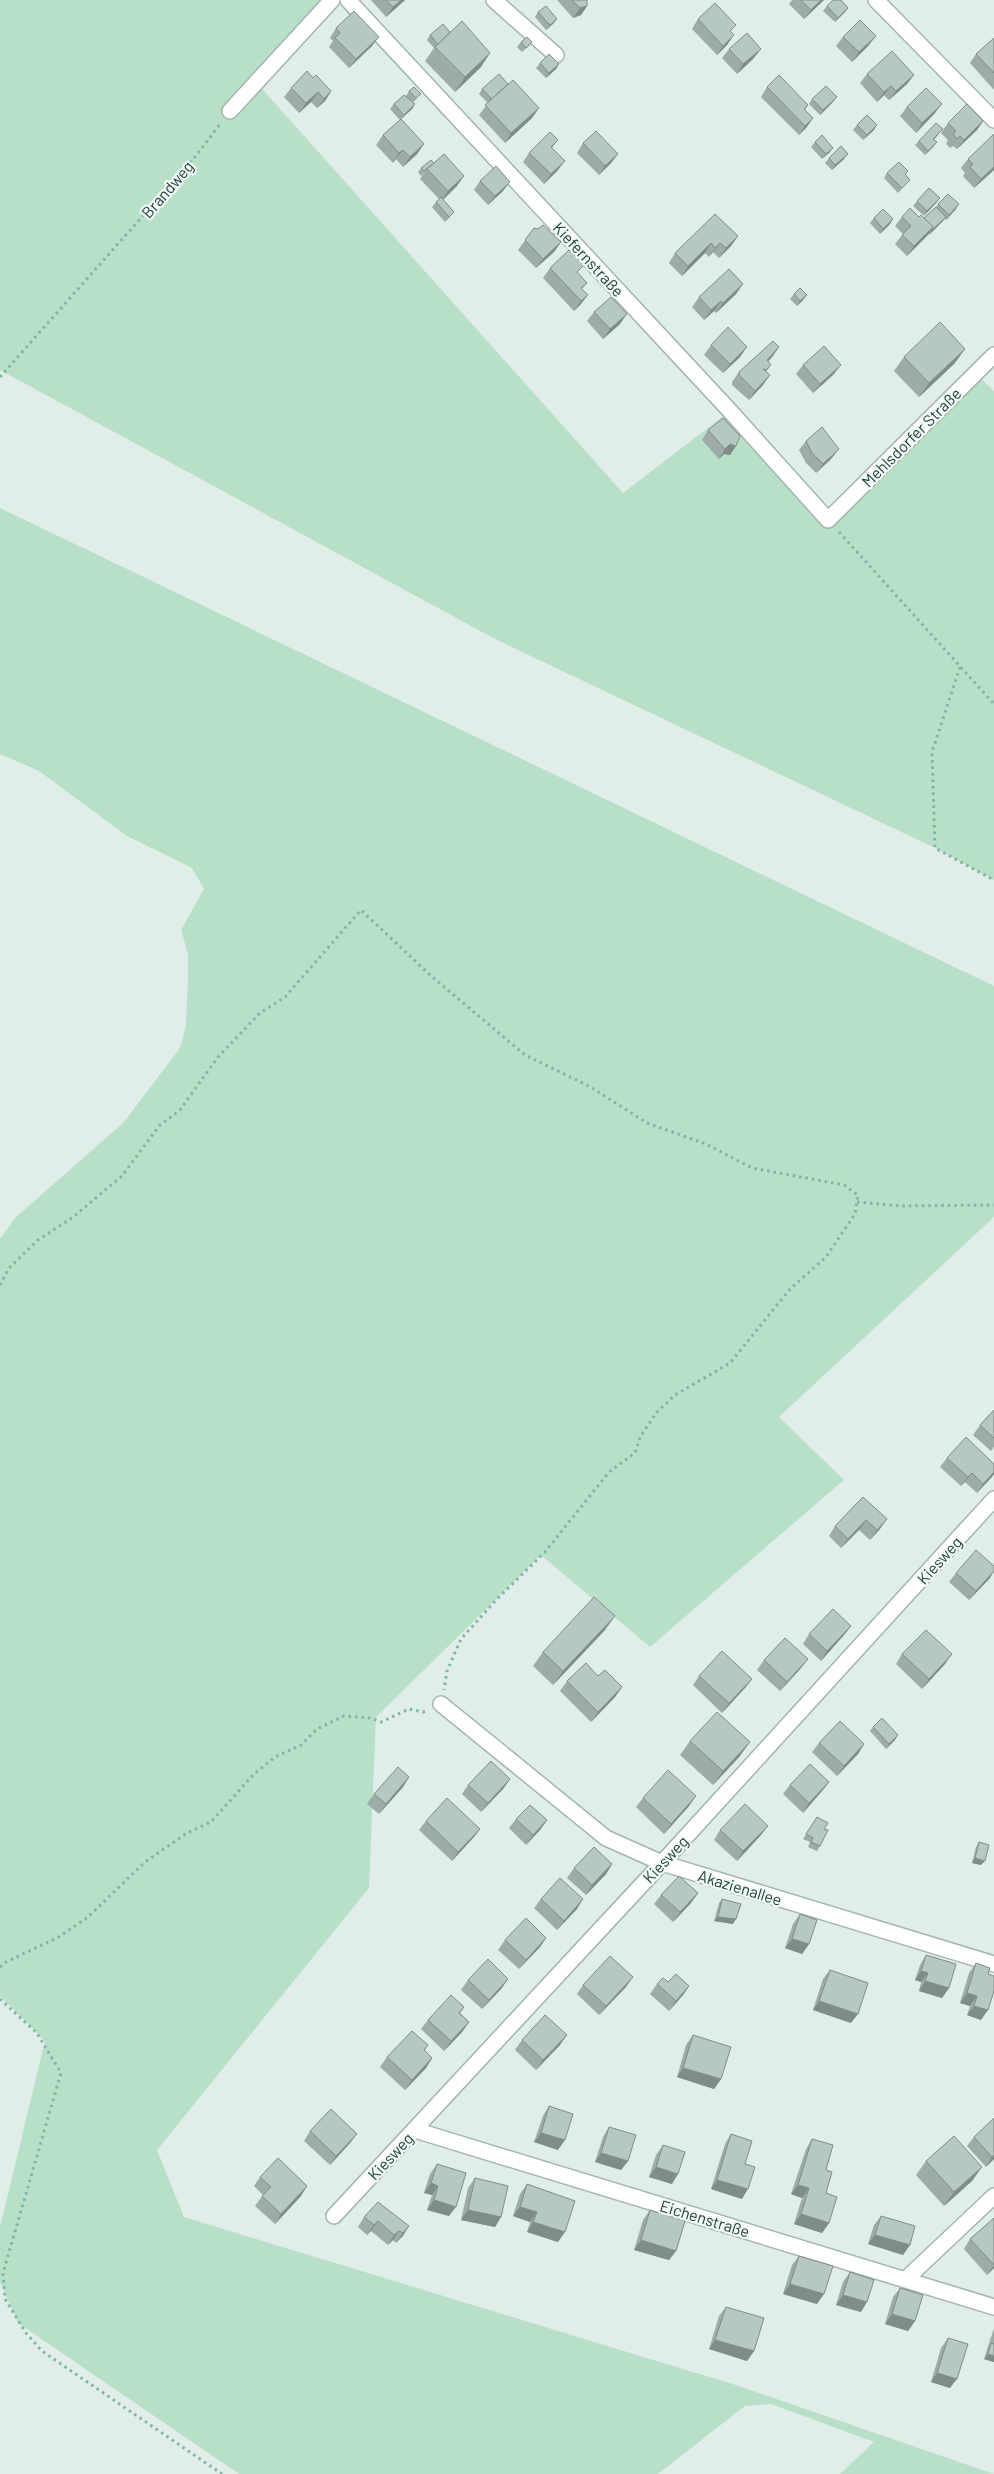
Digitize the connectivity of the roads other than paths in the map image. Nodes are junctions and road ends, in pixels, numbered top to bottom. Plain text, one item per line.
1 (332, 0) edge
2 (348, 0) edge
3 (494, 0) edge
4 (876, 0) edge
5 (556, 55) dead end
6 (230, 111) road end
7 (994, 120) edge
8 (994, 355) edge
9 (828, 520) joint
10 (994, 1500) edge
11 (441, 1704) road end
12 (662, 1863) junction
13 (994, 1964) edge
14 (415, 2130) junction
15 (994, 2196) edge
16 (334, 2216) dead end
17 (906, 2280) junction
18 (994, 2307) edge

1 - 6 street
2 - 9 street, Kiefernstraße
3 - 5 street
4 - 7 street
8 - 9 street, Mehlsdorfer Straße
10 - 12 street, Kiesweg
11 - 12 street, Akazienallee
12 - 13 street, Akazienallee
12 - 14 street, Kiesweg
14 - 16 street, Kiesweg
14 - 17 street, Eichenstraße
15 - 17 street
17 - 18 street, Eichenstraße

